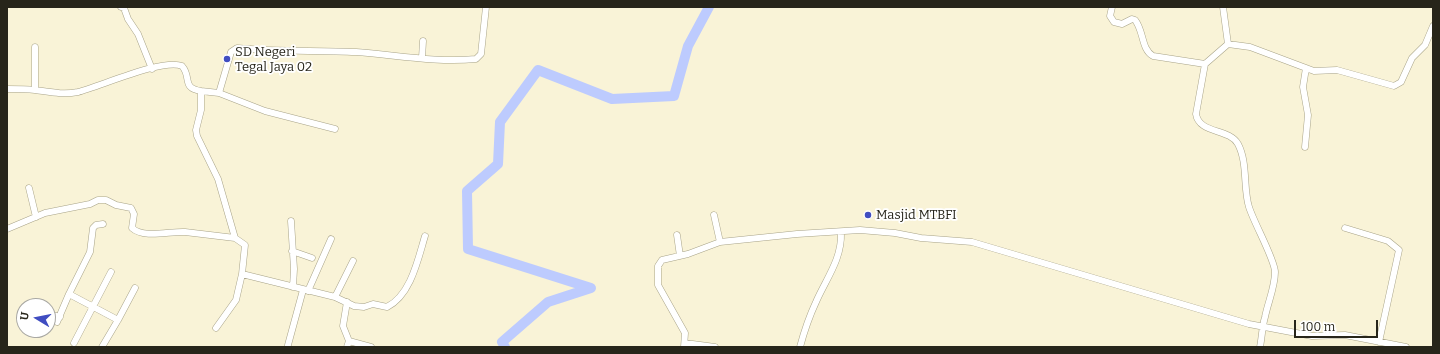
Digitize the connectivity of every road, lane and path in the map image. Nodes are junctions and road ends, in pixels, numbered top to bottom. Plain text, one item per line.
1 (121, 7) edge
2 (486, 7) edge
3 (1112, 7) edge
4 (1223, 7) edge
5 (1433, 26) edge
6 (423, 41) dead end
7 (1228, 44) junction
8 (35, 47) dead end
9 (422, 58) junction
10 (1205, 64) junction
11 (1306, 68) junction
12 (152, 69) junction
13 (7, 89) edge
14 (35, 90) junction
15 (201, 91) junction
16 (218, 92) junction
17 (335, 129) dead end
18 (1305, 147) dead end
19 (29, 188) dead end
20 (714, 215) dead end
21 (36, 217) junction
22 (291, 221) dead end
23 (104, 224) dead end
24 (1345, 228) dead end
25 (7, 229) edge
26 (841, 233) junction
27 (676, 235) dead end
28 (425, 236) dead end
29 (235, 238) junction
30 (331, 239) dead end
31 (720, 242) junction
32 (292, 251) junction
33 (680, 256) junction
34 (312, 258) dead end
35 (353, 261) dead end
36 (111, 272) dead end
37 (242, 274) junction
38 (292, 287) junction
39 (135, 288) dead end
40 (305, 290) junction
41 (69, 294) junction
42 (336, 297) junction
43 (347, 302) junction
44 (95, 307) junction
45 (56, 318) edge
46 (118, 320) junction
47 (1263, 327) junction
48 (216, 328) dead end
49 (1379, 342) junction
50 (74, 343) dead end
51 (348, 344) edge
52 (288, 345) dead end
53 (684, 345) edge
54 (102, 347) edge
55 (370, 347) edge
56 (715, 347) edge
57 (800, 347) edge
58 (1260, 347) edge
59 (1406, 347) edge

1 - 12 street
2 - 9 street
3 - 10 street
4 - 7 street
5 - 11 street
6 - 9 street
7 - 10 street
7 - 11 street
8 - 14 street
9 - 16 street
10 - 47 street
11 - 18 street
12 - 14 street
12 - 15 street
13 - 14 street
15 - 16 street
15 - 29 street
16 - 17 street
19 - 21 street
20 - 31 street
21 - 25 street
21 - 29 street
22 - 32 street
23 - 41 street
24 - 49 street
26 - 31 street
26 - 47 street
26 - 57 street
27 - 33 street
28 - 43 street
29 - 37 street
30 - 40 street
31 - 33 street
32 - 34 street
32 - 38 street
33 - 53 street
35 - 42 street
36 - 44 street
37 - 38 street
37 - 48 street
38 - 40 street
39 - 46 street
40 - 42 street
40 - 52 street
41 - 44 street
41 - 45 street
42 - 43 street
43 - 51 street
44 - 46 street
44 - 50 street
46 - 54 street
47 - 49 street
47 - 58 street
49 - 59 street
51 - 55 street
53 - 56 street

